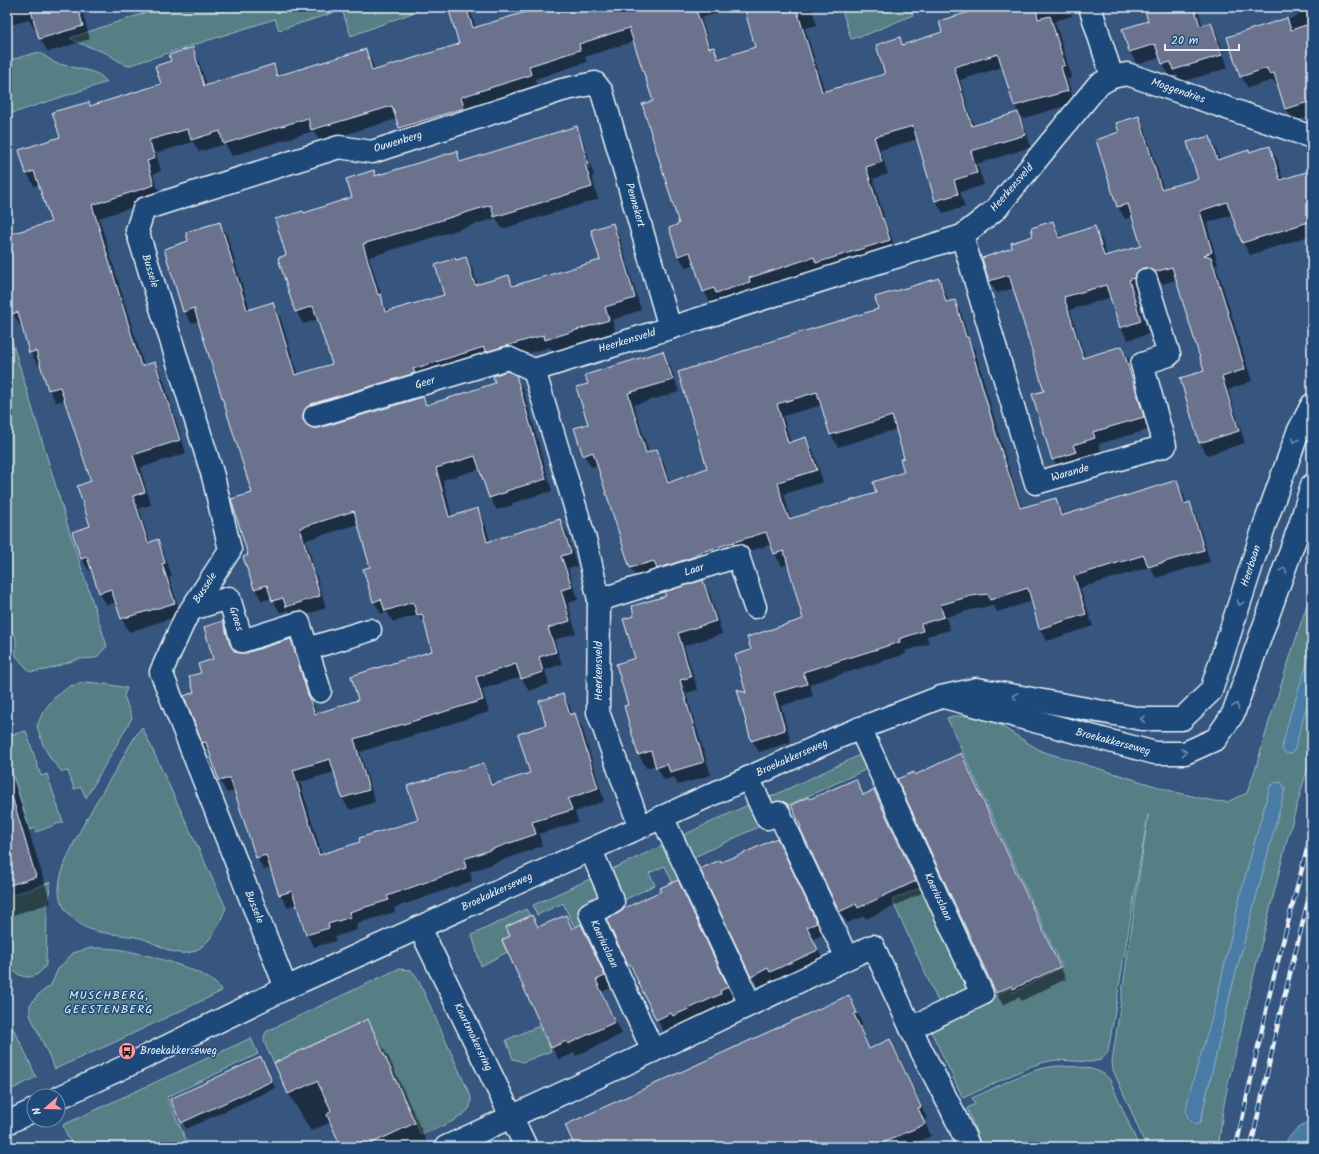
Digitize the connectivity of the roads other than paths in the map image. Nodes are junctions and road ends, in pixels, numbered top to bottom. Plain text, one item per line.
1 (1090, 7) edge
2 (1112, 77) junction
3 (595, 83) joint
4 (1312, 137) edge
5 (178, 198) joint
6 (962, 236) junction
7 (1146, 280) dead end
8 (670, 328) junction
9 (534, 370) junction
10 (1312, 405) edge
11 (315, 416) dead end
12 (1312, 485) edge
13 (599, 600) junction
14 (755, 607) dead end
15 (192, 609) junction
16 (370, 630) dead end
17 (307, 649) junction
18 (320, 692) dead end
19 (941, 696) junction
20 (1182, 719) joint
21 (860, 728) junction
22 (748, 778) junction
23 (662, 817) junction
24 (640, 827) junction
25 (591, 850) junction
26 (420, 928) junction
27 (847, 958) junction
28 (286, 988) junction
29 (750, 1004) junction
30 (911, 1028) junction
31 (653, 1051) junction
32 (66, 1094) edge
33 (26, 1114) edge
34 (512, 1117) junction
35 (7, 1122) edge
36 (964, 1145) edge
37 (446, 1147) edge
38 (526, 1147) edge

1 - 2 street
2 - 4 street, Moggendries
2 - 6 street, Heerkensveld
3 - 5 street, Ouwenberg
3 - 8 street, Pennekert
5 - 15 street, Bussele
6 - 7 street, Warande
6 - 8 street, Heerkensveld
8 - 9 street, Heerkensveld
9 - 11 street, Geer
9 - 13 street, Heerkensveld
10 -> 20 street, Heerbaan
19 -> 12 street, Broekakkerseweg
13 - 14 street, Laar
13 - 24 street, Heerkensveld
15 - 17 street, Groes
15 - 28 street, Bussele
16 - 17 street
17 - 18 street, Groes
20 -> 19 street, Broekakkerseweg
19 - 21 street, Broekakkerseweg
21 - 22 street, Broekakkerseweg
21 - 30 street, Kaeriuslaan
22 - 23 street, Broekakkerseweg
22 - 27 street
23 - 24 street, Broekakkerseweg
23 - 29 street
24 - 25 street, Broekakkerseweg
25 - 26 street, Broekakkerseweg
25 - 31 street, Kaeriuslaan
26 - 28 street, Broekakkerseweg
26 - 34 street, Kaartmakersring
27 - 29 street
27 - 30 street
28 - 32 street, Broekakkerseweg
29 - 31 street
30 - 36 street
31 - 34 street
33 - 35 street
34 - 37 street
34 - 38 street, Kaartmakersring

